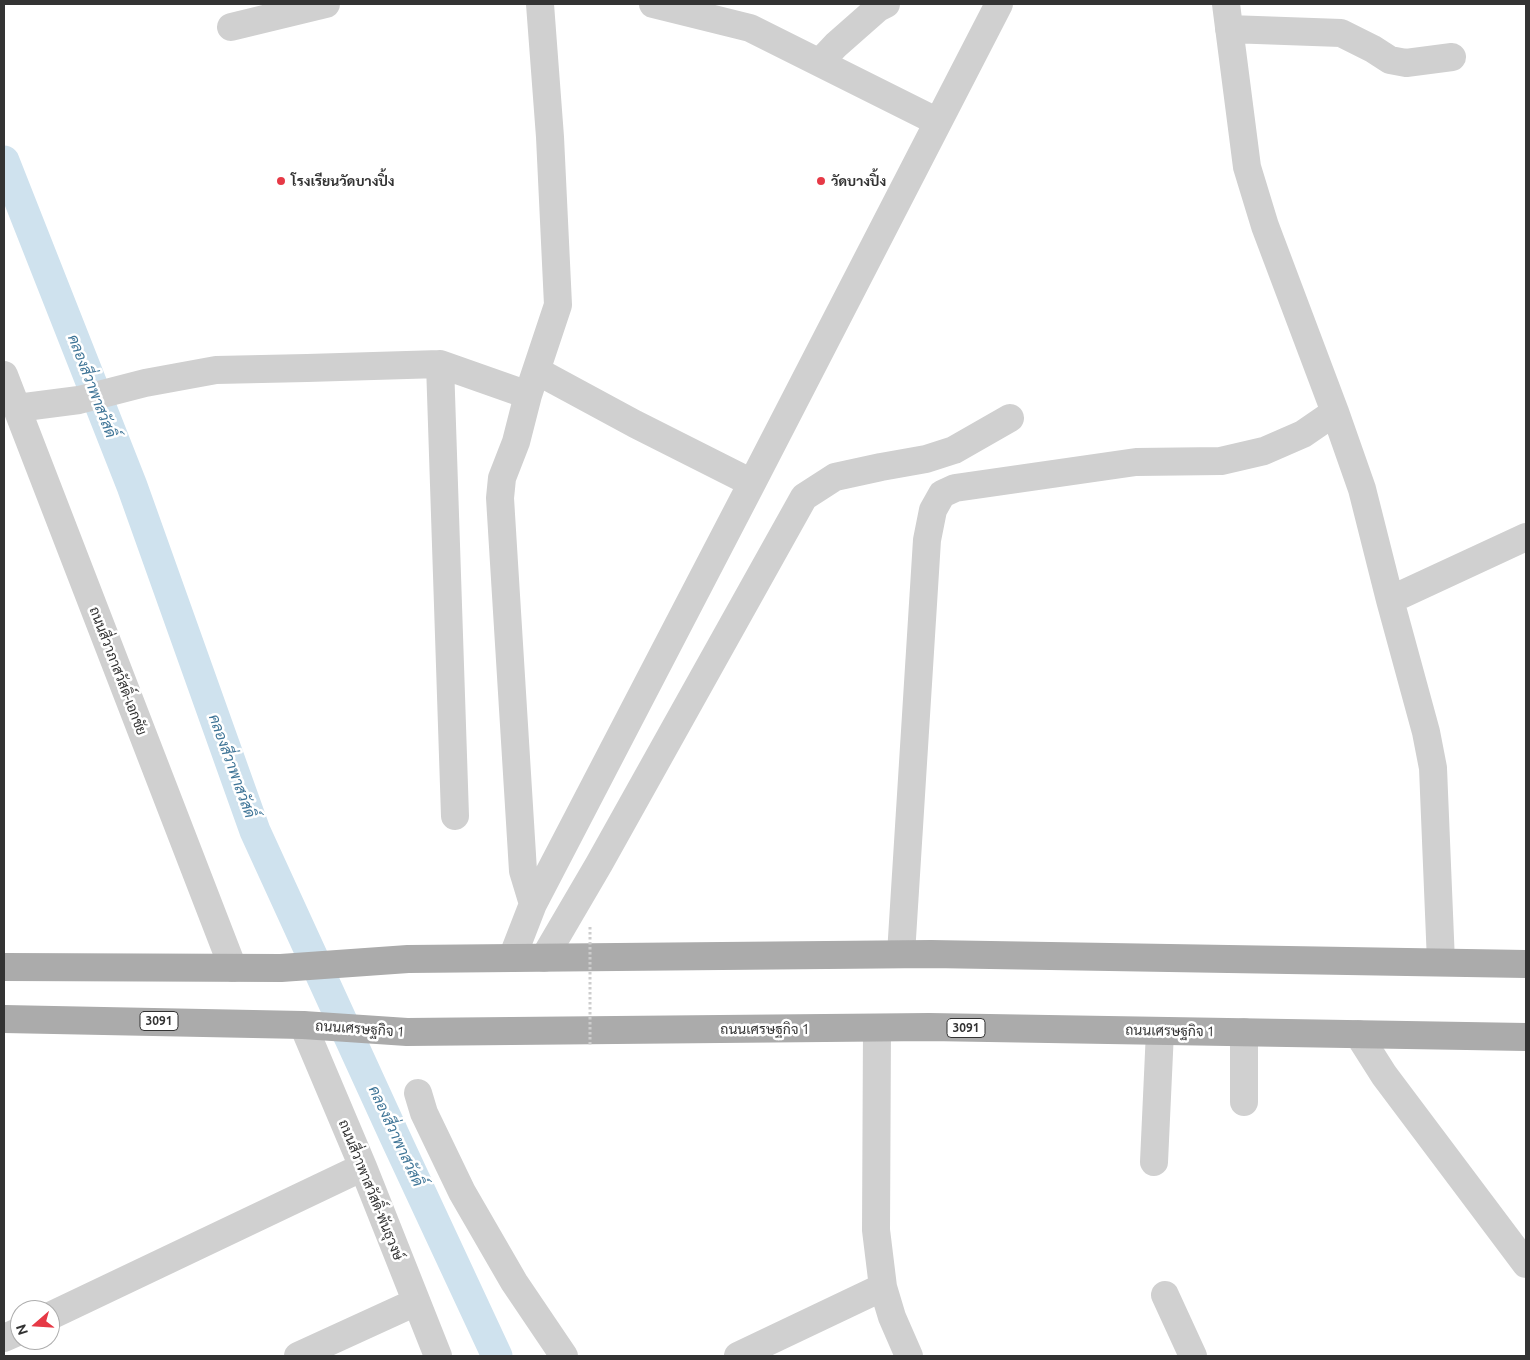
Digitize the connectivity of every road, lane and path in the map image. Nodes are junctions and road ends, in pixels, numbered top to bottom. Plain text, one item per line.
1 (326, 4) edge
2 (540, 4) edge
3 (653, 4) edge
4 (886, 4) edge
5 (999, 4) edge
6 (1227, 16) edge
7 (230, 28) dead end
8 (1452, 57) dead end
9 (820, 62) junction
10 (938, 122) junction
11 (440, 364) junction
12 (4, 375) edge
13 (533, 383) junction
14 (17, 408) junction
15 (1335, 412) junction
16 (1010, 418) dead end
17 (752, 483) junction
18 (1526, 538) edge
19 (1390, 600) junction
20 (455, 816) dead end
21 (533, 904) junction
22 (590, 927) dead end
23 (901, 954) junction
24 (512, 958) junction
25 (544, 958) junction
26 (1442, 962) junction
27 (1526, 964) edge
28 (4, 967) edge
29 (233, 968) junction
30 (4, 1019) edge
31 (308, 1026) junction
32 (877, 1028) junction
33 (1160, 1031) junction
34 (1244, 1032) junction
35 (1358, 1034) junction
36 (1526, 1037) edge
37 (590, 1047) dead end
38 (418, 1093) dead end
39 (1244, 1102) dead end
40 (1154, 1162) dead end
41 (363, 1167) junction
42 (1514, 1230) edge
43 (1526, 1264) edge
44 (883, 1287) junction
45 (1166, 1295) dead end
46 (416, 1302) junction
47 (60, 1311) edge
48 (298, 1356) edge
49 (438, 1356) edge
50 (564, 1356) edge
51 (738, 1356) edge
52 (909, 1356) edge
53 (1193, 1356) edge

1 - 7 street
2 - 13 street
3 - 9 street
4 - 9 street
5 - 10 street
6 - 8 street
6 - 15 street
9 - 10 street
10 - 17 street
11 - 13 street
11 - 14 street
11 - 20 street
12 - 14 street, ถนนสี่วาภาสวัสดิ์-เอกชัย
13 - 17 street
13 - 21 street
14 - 29 street, ถนนสี่วาภาสวัสดิ์-เอกชัย
15 - 19 street
15 - 23 street
16 - 25 street
17 - 21 street
18 - 19 street
19 - 26 street
21 - 24 street
22 - 37 path, bridge
23 - 25 main road
23 - 26 main road
24 - 25 main road
24 - 29 main road
26 - 27 main road
28 - 29 main road
30 - 31 main road, ถนนเศรษฐกิจ 1 / 3091
31 - 32 main road, ถนนเศรษฐกิจ 1 / 3091
31 - 41 street, ถนนสี่วาพาสวัสดิ์-พันธุวงษ์
32 - 33 main road, ถนนเศรษฐกิจ 1 / 3091
32 - 44 street
33 - 34 main road, ถนนเศรษฐกิจ 1 / 3091
33 - 40 street
34 - 35 main road, ถนนเศรษฐกิจ 1 / 3091
34 - 39 street
35 - 36 main road, ถนนเศรษฐกิจ 1 / 3091
35 - 42 street
38 - 50 street
41 - 46 street, ถนนสี่วาพาสวัสดิ์-พันธุวงษ์
41 - 47 street
42 - 43 street
44 - 51 street
44 - 52 street
45 - 53 street
46 - 48 street
46 - 49 street, ถนนสี่วาพาสวัสดิ์-พันธุวงษ์

